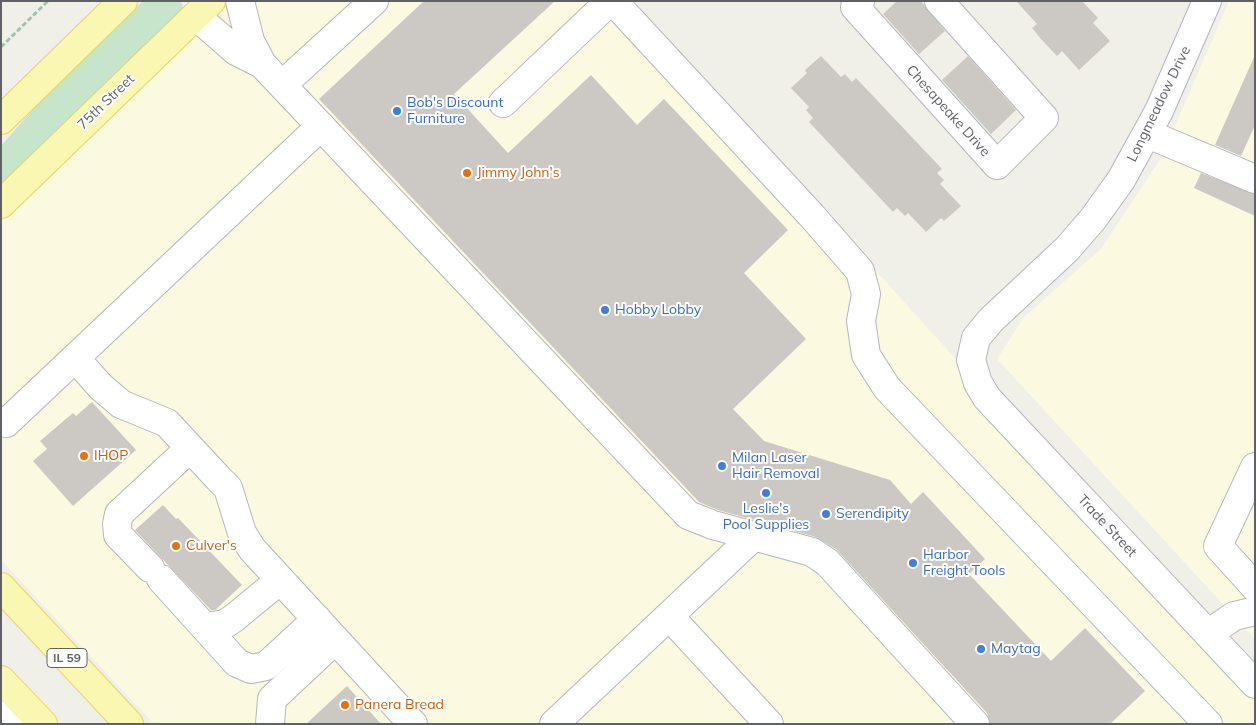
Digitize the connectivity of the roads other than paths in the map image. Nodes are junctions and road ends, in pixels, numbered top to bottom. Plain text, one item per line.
1 (123, 1) edge
2 (240, 1) edge
3 (374, 1) edge
4 (611, 1) edge
5 (860, 1) edge
6 (939, 1) edge
7 (1207, 1) edge
8 (199, 6) edge
9 (262, 64) junction
10 (282, 85) junction
11 (503, 103) dead end
12 (1, 120) edge
13 (321, 126) junction
14 (1148, 134) junction
15 (1253, 174) edge
16 (1, 204) edge
17 (76, 359) junction
18 (970, 360) joint
19 (6, 423) dead end
20 (190, 448) junction
21 (1255, 467) edge
22 (754, 536) junction
23 (280, 580) junction
24 (1, 587) edge
25 (1255, 587) edge
26 (1255, 611) edge
27 (669, 616) junction
28 (317, 619) junction
29 (206, 627) junction
30 (1208, 634) junction
31 (335, 640) junction
32 (1, 680) edge
33 (1255, 684) edge
34 (1, 716) edge
35 (39, 720) edge
36 (129, 724) edge
37 (270, 724) edge
38 (413, 724) edge
39 (554, 724) edge
40 (769, 724) edge
41 (975, 724) edge
42 (1208, 724) edge

1 - 12 main road
2 - 9 street
3 - 10 street
4 - 11 street
4 - 42 street
5 - 6 street, Chesapeake Drive
7 - 14 street, Longmeadow Drive
8 - 9 street
8 - 16 main road, 75th Street
9 - 10 street
10 - 13 street
13 - 17 street
13 - 22 street
14 - 15 street
14 - 18 street, Longmeadow Drive
17 - 19 street
17 - 20 street
18 - 30 street, Trade Street
20 - 23 street
20 - 29 street
21 - 25 street
22 - 27 street
22 - 41 street
23 - 28 street
23 - 29 street
24 - 36 main road, IL 59
26 - 30 street
27 - 39 street
27 - 40 street
28 - 29 street
28 - 31 street
30 - 33 street, Trade Street
31 - 37 street
31 - 38 street
32 - 35 main road
34 - 35 street

